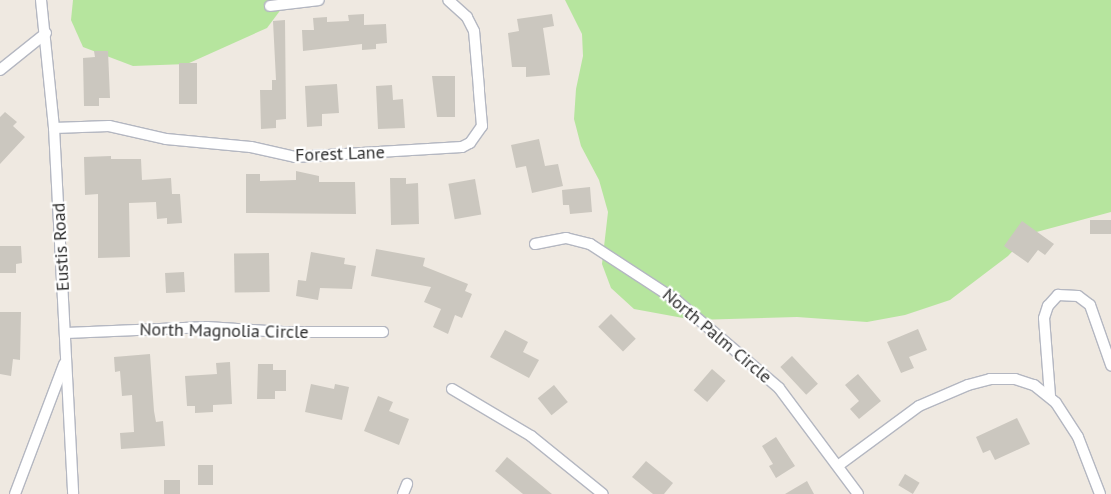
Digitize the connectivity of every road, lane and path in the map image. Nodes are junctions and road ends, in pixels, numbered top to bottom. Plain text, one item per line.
1 (41, 0) edge
2 (319, 0) edge
3 (448, 0) edge
4 (270, 6) dead end
5 (46, 33) junction
6 (0, 70) edge
7 (54, 128) junction
8 (535, 244) dead end
9 (383, 332) dead end
10 (66, 334) junction
11 (66, 360) junction
12 (1111, 364) edge
13 (452, 388) dead end
14 (1050, 396) junction
15 (839, 465) junction
16 (15, 494) edge
17 (73, 494) edge
18 (603, 494) edge
19 (858, 494) edge
20 (1100, 494) edge

1 - 5 street, Eustis Road
2 - 4 street
3 - 7 street, Forest Lane
5 - 6 street
5 - 7 street, Eustis Road
7 - 10 street, Eustis Road
8 - 15 street, North Palm Circle
9 - 10 street, North Magnolia Circle
10 - 11 street, Eustis Road
11 - 16 street
11 - 17 street, Eustis Road
12 - 14 street
13 - 18 street
14 - 15 street
14 - 20 street
15 - 19 street, North Palm Circle

